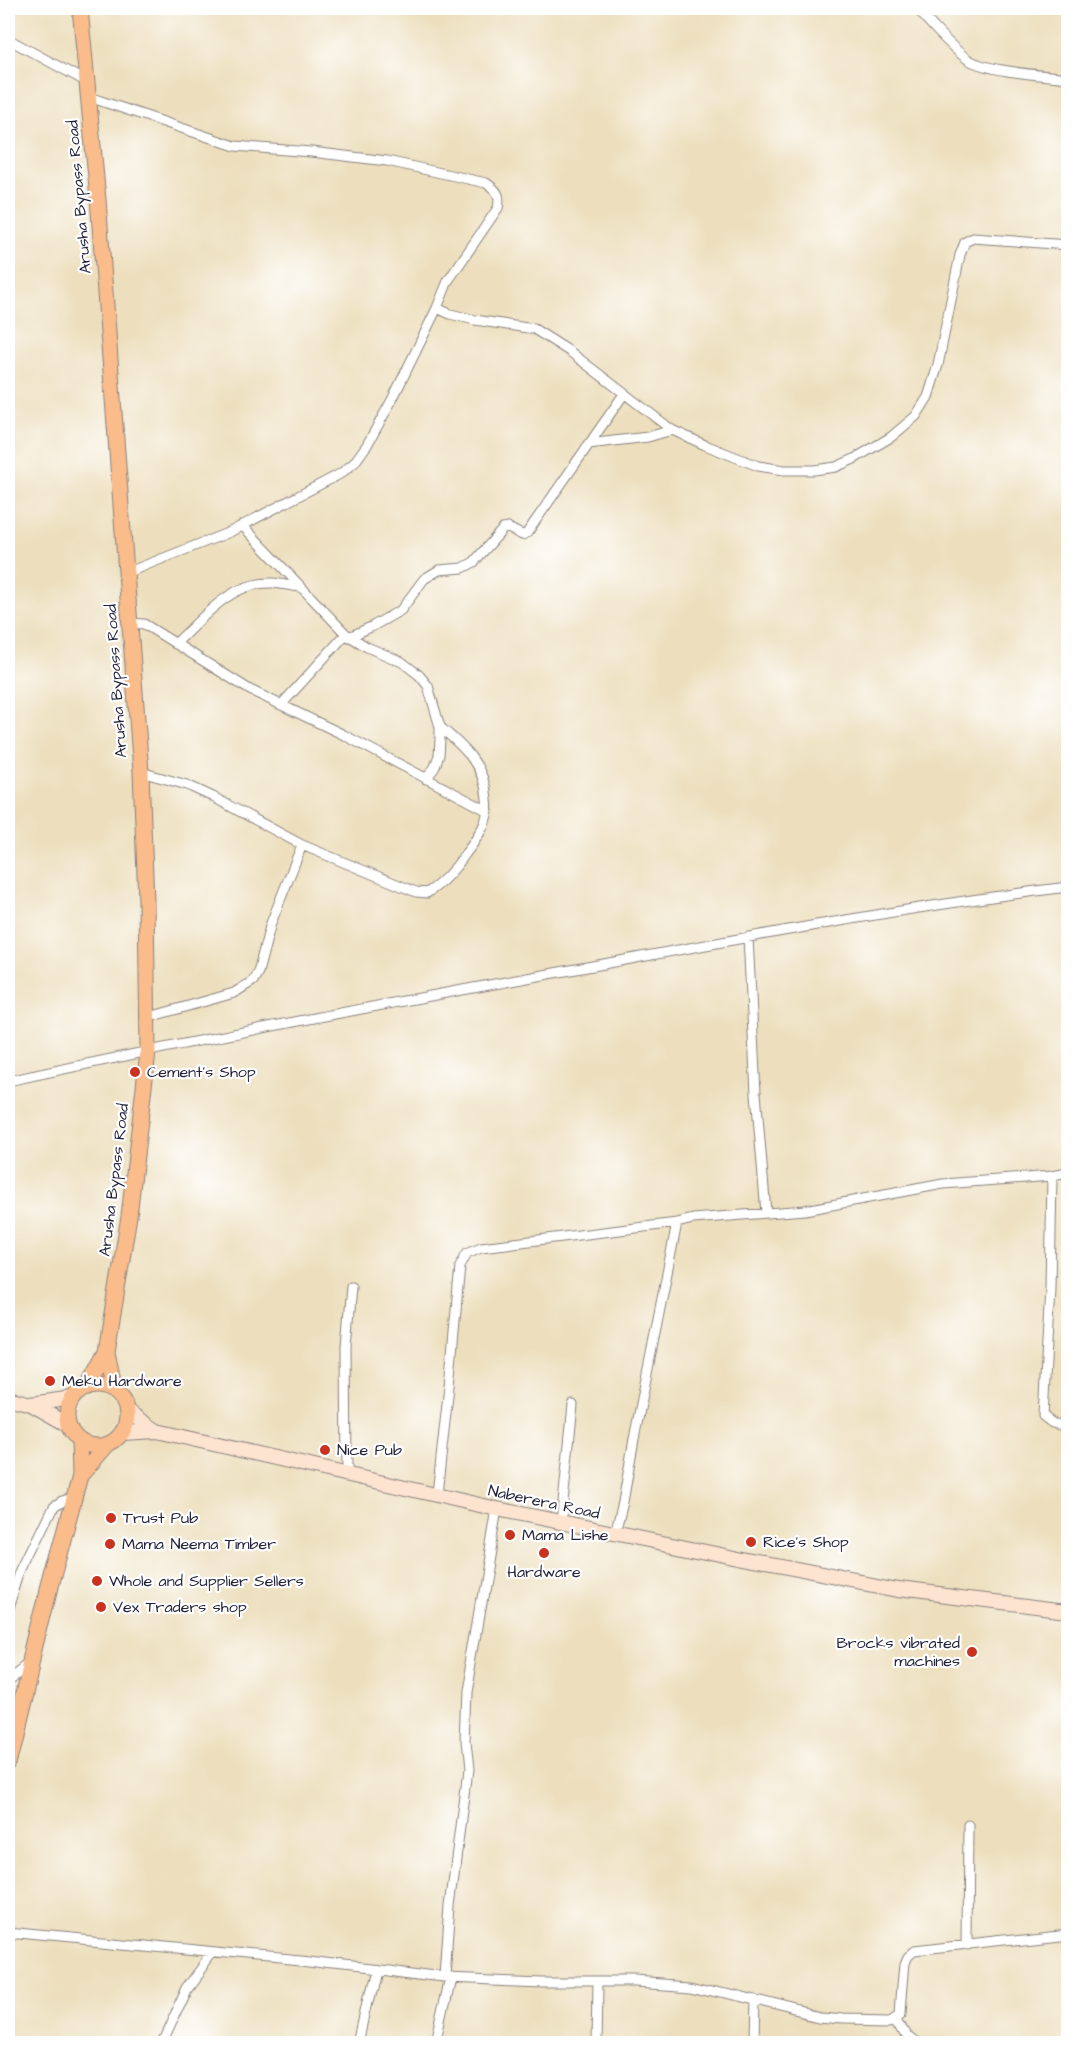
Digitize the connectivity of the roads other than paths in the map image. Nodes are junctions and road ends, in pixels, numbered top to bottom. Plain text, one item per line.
1 (80, 8) edge
2 (917, 8) edge
3 (8, 39) edge
4 (1068, 78) edge
5 (88, 89) junction
6 (1068, 245) edge
7 (437, 308) junction
8 (624, 394) junction
9 (672, 430) junction
10 (588, 444) junction
11 (242, 525) junction
12 (126, 573) junction
13 (301, 587) junction
14 (129, 624) junction
15 (348, 635) junction
16 (176, 644) junction
17 (281, 705) junction
18 (440, 727) junction
19 (141, 772) junction
20 (426, 779) junction
21 (488, 811) junction
22 (302, 845) junction
23 (1068, 887) edge
24 (748, 937) junction
25 (146, 1018) junction
26 (148, 1052) junction
27 (8, 1081) edge
28 (1068, 1173) edge
29 (1052, 1176) junction
30 (766, 1213) junction
31 (677, 1223) junction
32 (351, 1286) dead end
33 (107, 1351) junction
34 (87, 1388) junction
35 (115, 1392) junction
36 (8, 1398) edge
37 (72, 1398) junction
38 (31, 1404) junction
39 (573, 1405) dead end
40 (126, 1410) junction
41 (68, 1425) junction
42 (1068, 1427) edge
43 (157, 1431) junction
44 (122, 1433) junction
45 (79, 1440) junction
46 (108, 1444) junction
47 (347, 1474) junction
48 (80, 1476) junction
49 (437, 1494) junction
50 (74, 1498) junction
51 (497, 1509) junction
52 (561, 1522) junction
53 (615, 1534) junction
54 (1068, 1611) edge
55 (8, 1617) edge
56 (34, 1660) junction
57 (8, 1680) edge
58 (8, 1708) edge
59 (16, 1724) junction
60 (8, 1761) edge
61 (968, 1825) dead end
62 (8, 1932) edge
63 (1068, 1933) edge
64 (967, 1945) junction
65 (213, 1952) junction
66 (376, 1968) junction
67 (448, 1977) junction
68 (597, 1981) junction
69 (753, 2000) junction
70 (897, 2018) junction
71 (161, 2043) edge
72 (359, 2043) edge
73 (436, 2043) edge
74 (596, 2043) edge
75 (752, 2043) edge
76 (918, 2043) edge

1 - 5 main road, Arusha Bypass Road
2 - 4 street
3 - 5 street
5 - 7 street
5 - 12 main road, Arusha Bypass Road
6 - 9 street
7 - 8 street
7 - 11 street
8 - 9 street
8 - 10 street
9 - 10 street
10 - 15 street
11 - 12 street
11 - 13 street
12 - 14 main road, Arusha Bypass Road
13 - 15 street
13 - 16 street
14 - 16 street
14 - 19 main road, Arusha Bypass Road
15 - 17 street
15 - 18 street
16 - 17 street
17 - 20 street
18 - 20 street
18 - 21 street
19 - 22 street
19 - 25 main road, Arusha Bypass Road
20 - 21 street
21 - 22 street
22 - 25 street
23 - 24 street
24 - 26 street
24 - 30 street
25 - 26 main road, Arusha Bypass Road
26 - 27 street
26 - 33 main road, Arusha Bypass Road
28 - 29 street
29 - 30 street
29 - 42 street
30 - 31 street
31 - 49 street
31 - 53 street
32 - 47 street
33 - 34 main road, Arusha Bypass Road
33 - 35 main road, Arusha Bypass Road
34 - 35 main road
34 - 37 main road, Arusha Bypass Road
35 - 40 main road, Arusha Bypass Road
36 - 38 street
37 - 38 street
37 - 41 main road
38 - 41 street
39 - 52 street
40 - 43 street, Naberera Road
40 - 44 main road
41 - 45 main road
43 - 44 street, Naberera Road
43 - 47 street, Naberera Road
44 - 46 main road
45 - 46 main road
45 - 48 main road
46 - 48 main road
47 - 49 street, Naberera Road
48 - 50 main road
49 - 51 street, Naberera Road
50 - 55 street
50 - 56 main road
51 - 52 street, Naberera Road
51 - 67 street
52 - 53 street, Naberera Road
53 - 54 street, Naberera Road
56 - 57 street
56 - 59 main road
58 - 59 street
59 - 60 main road
61 - 64 street
62 - 65 street
63 - 64 street
64 - 70 street
65 - 66 street
65 - 71 street
66 - 67 street
66 - 72 street
67 - 68 street
67 - 73 street
68 - 69 street
68 - 74 street
69 - 70 street
69 - 75 street
70 - 76 street

